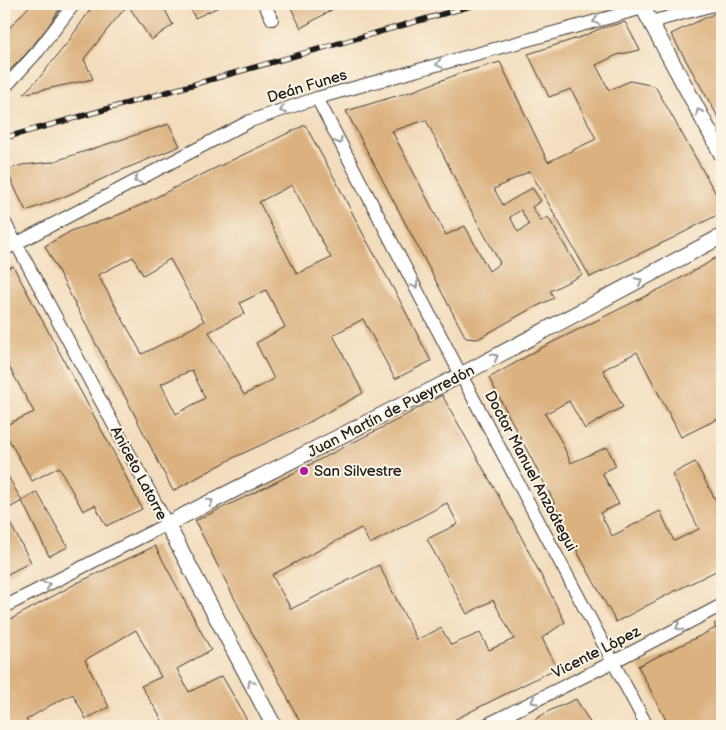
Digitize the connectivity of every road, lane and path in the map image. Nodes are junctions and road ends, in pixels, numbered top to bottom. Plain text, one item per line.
1 (74, 4) edge
2 (264, 4) edge
3 (717, 4) edge
4 (642, 6) edge
5 (272, 20) dead end
6 (651, 22) junction
7 (8, 84) dead end
8 (317, 98) junction
9 (722, 154) edge
10 (4, 221) edge
11 (722, 236) edge
12 (16, 244) junction
13 (4, 250) edge
14 (461, 375) junction
15 (167, 524) junction
16 (722, 604) edge
17 (4, 607) edge
18 (613, 662) junction
19 (274, 726) edge
20 (484, 726) edge
21 (647, 726) edge

1 - 7 street
2 - 5 street
3 - 6 street
4 - 6 street
4 -> 8 street, Deán Funes
9 -> 6 street
8 -> 12 street, Deán Funes
8 -> 14 street, Doctor Manuel Anzoátegui
10 - 12 street, Aniceto Latorre
14 -> 11 street, Juan Martín de Pueyrredón
12 - 13 street, Deán Funes
12 - 15 street, Aniceto Latorre
15 -> 14 street, Juan Martín de Pueyrredón
14 - 18 street, Doctor Manuel Anzoátegui
17 -> 15 street, Juan Martín de Pueyrredón
19 -> 15 street, Aniceto Latorre
16 -> 18 street, Vicente López
18 -> 20 street, Vicente López
18 - 21 street, Doctor Manuel Anzoátegui

